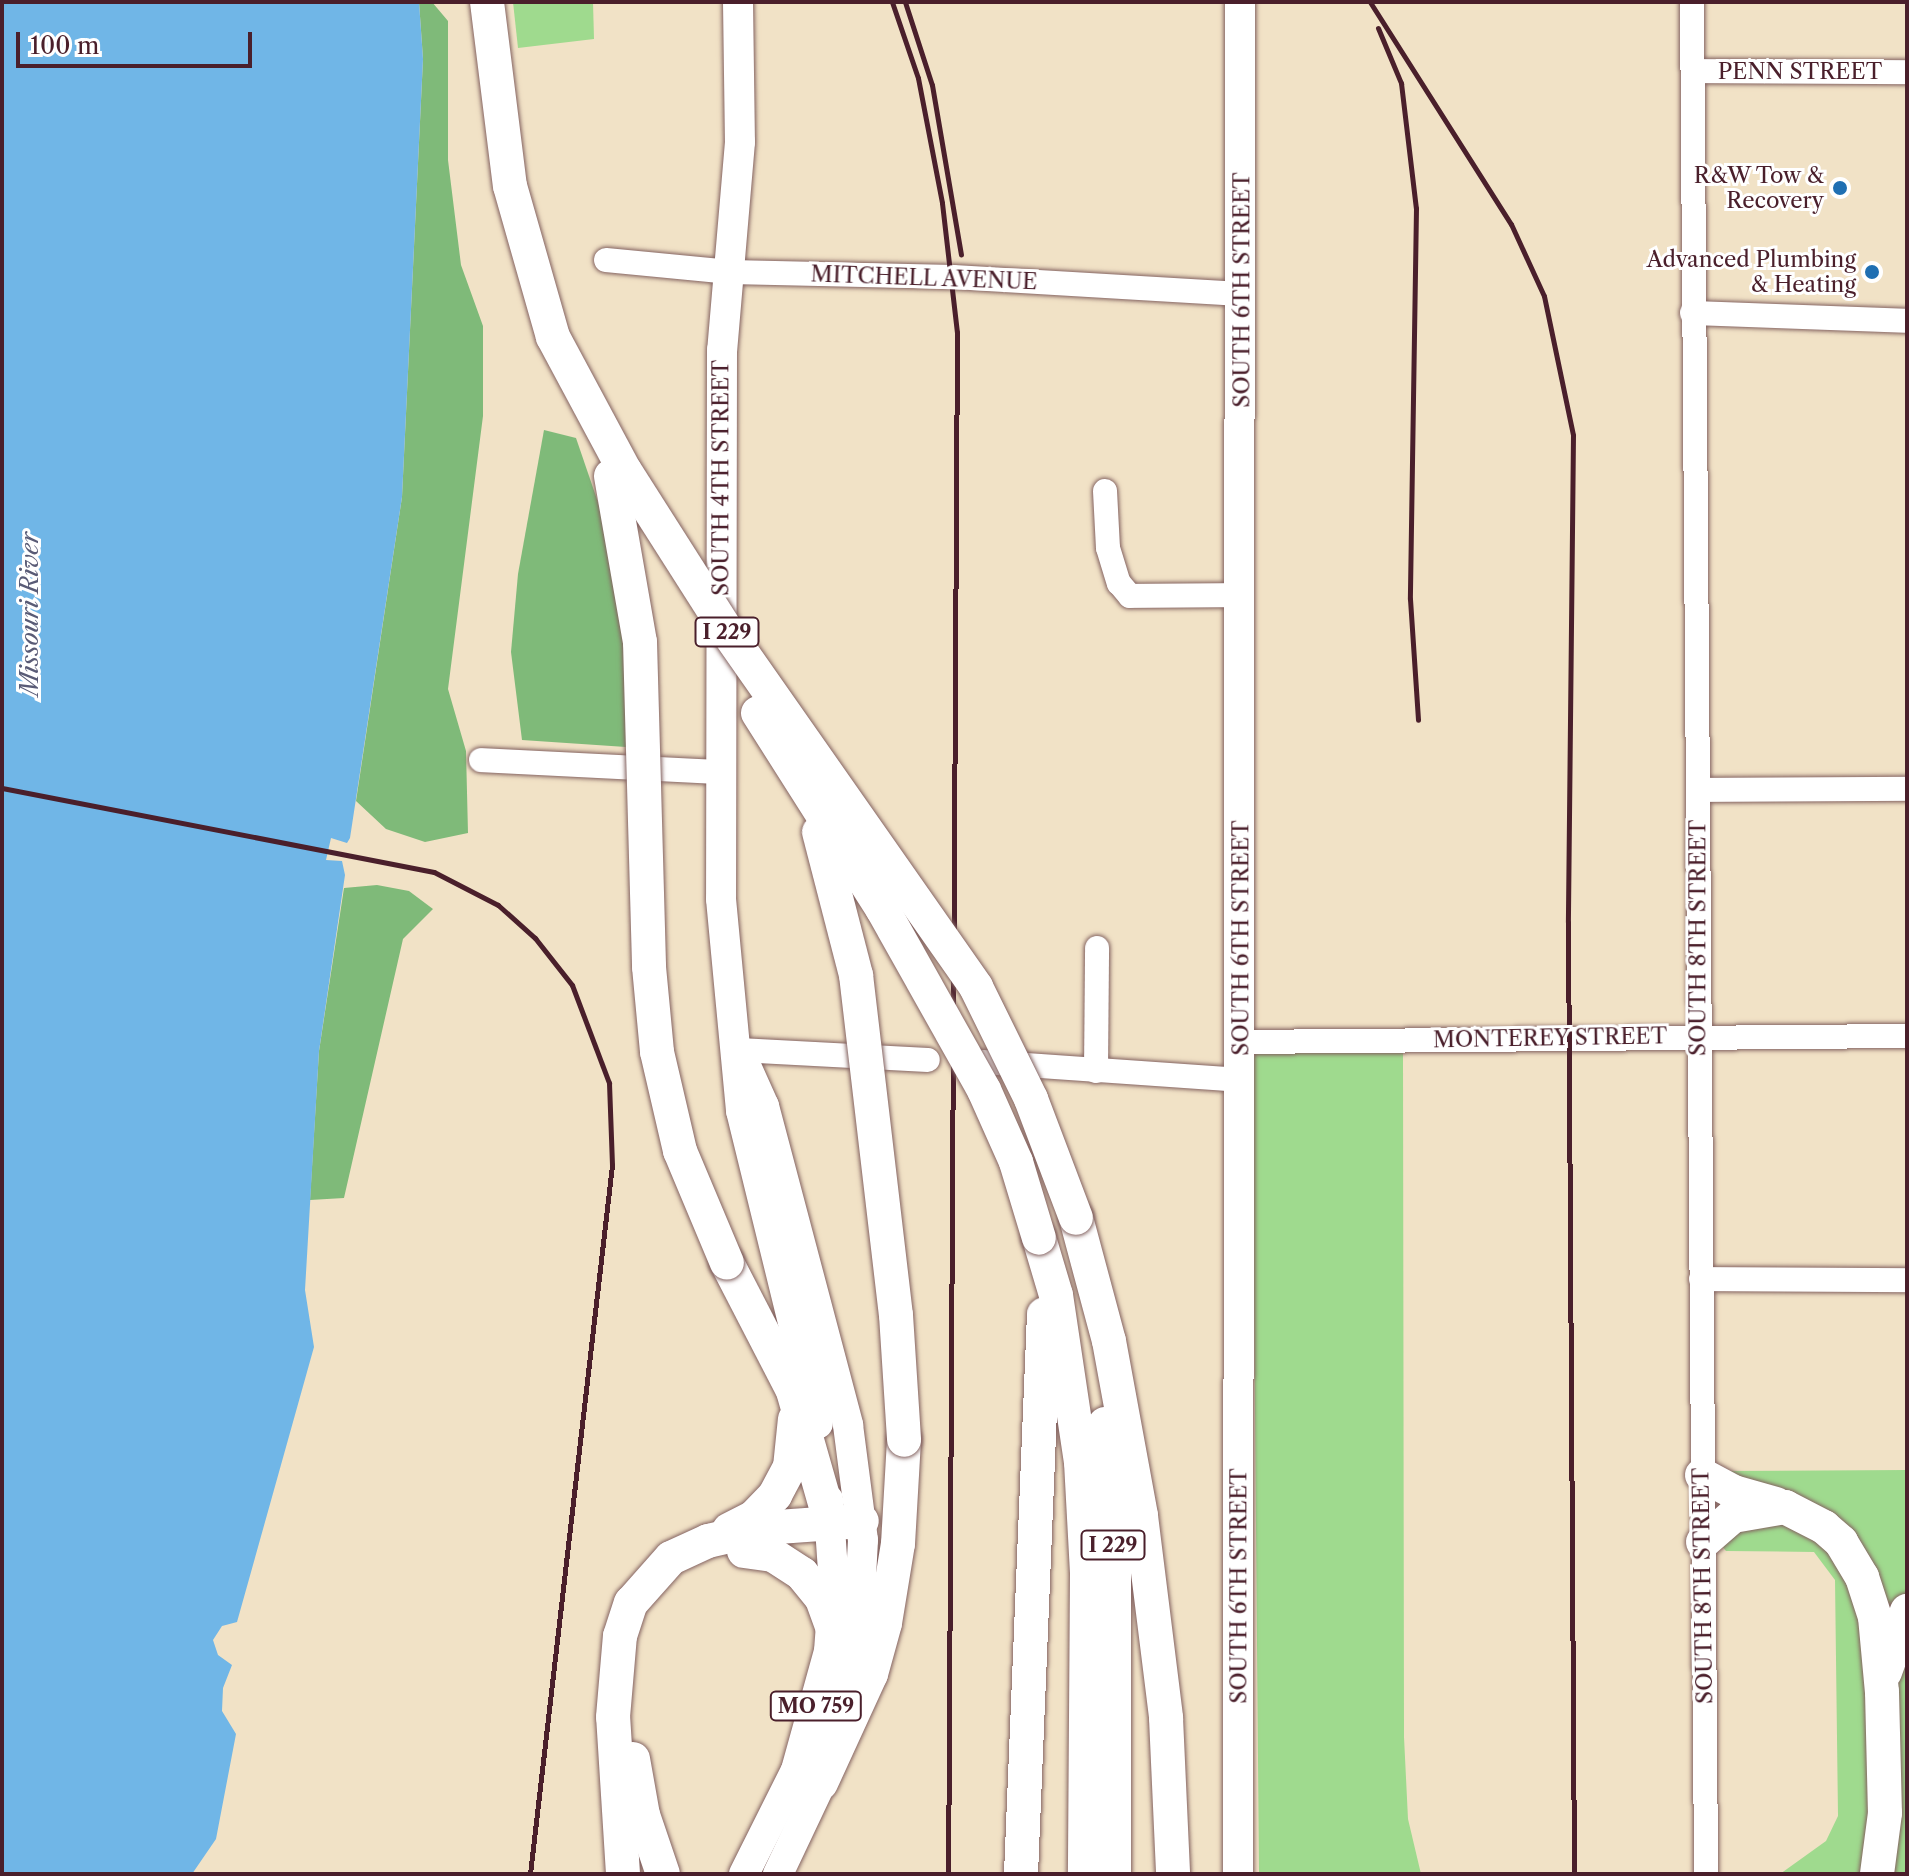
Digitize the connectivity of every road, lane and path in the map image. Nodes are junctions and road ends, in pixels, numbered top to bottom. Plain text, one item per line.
1 (486, 2) edge
2 (738, 2) edge
3 (1240, 2) edge
4 (1692, 2) edge
5 (1693, 71) junction
6 (1907, 72) edge
7 (606, 260) dead end
8 (730, 272) junction
9 (1242, 294) junction
10 (1692, 313) junction
11 (1907, 321) edge
12 (611, 476) junction
13 (1105, 491) dead end
14 (1241, 595) junction
15 (774, 699) junction
16 (481, 760) dead end
17 (721, 772) junction
18 (1907, 789) edge
19 (1698, 790) junction
20 (1097, 948) dead end
21 (1907, 1036) edge
22 (1698, 1037) junction
23 (1241, 1042) junction
24 (739, 1050) junction
25 (928, 1060) dead end
26 (983, 1062) dead end
27 (1096, 1071) junction
28 (1241, 1080) junction
29 (1076, 1218) junction
30 (1039, 1238) junction
31 (1701, 1279) junction
32 (1907, 1280) edge
33 (793, 1391) junction
34 (1702, 1475) junction
35 (1785, 1507) junction
36 (847, 1532) junction
37 (708, 1541) junction
38 (1703, 1542) junction
39 (744, 1551) junction
40 (1907, 1611) edge
41 (832, 1627) junction
42 (1882, 1692) junction
43 (625, 1778) junction
44 (821, 1783) junction
45 (623, 1874) edge
46 (663, 1874) edge
47 (744, 1874) edge
48 (778, 1874) edge
49 (1021, 1874) edge
50 (1085, 1874) edge
51 (1114, 1874) edge
52 (1173, 1874) edge
53 (1238, 1874) edge
54 (1706, 1874) edge
55 (1877, 1874) edge

1 - 12 highway, I 229, bridge
1 - 15 highway, I 229, bridge
2 - 8 main road, SOUTH 4TH STREET
3 - 9 main road, SOUTH 6TH STREET
4 - 5 street, SOUTH 8TH STREET
5 - 6 street, PENN STREET
5 - 10 street, SOUTH 8TH STREET
7 - 8 street, MITCHELL AVENUE
8 - 9 street, MITCHELL AVENUE
8 - 17 main road, SOUTH 4TH STREET
9 - 14 main road, SOUTH 6TH STREET
10 - 11 street
10 - 19 street, SOUTH 8TH STREET
12 - 30 highway, I 229, bridge
12 - 33 highway, bridge
13 - 14 street
14 - 23 main road, SOUTH 6TH STREET
15 - 29 highway, I 229, bridge
15 - 44 highway, bridge
16 - 17 street
17 - 24 main road, SOUTH 4TH STREET
18 - 19 street
19 - 22 street, SOUTH 8TH STREET
20 - 27 street
21 - 22 street, MONTEREY STREET
22 - 23 street, MONTEREY STREET
22 - 31 street, SOUTH 8TH STREET
23 - 28 main road, SOUTH 6TH STREET
24 - 25 street
24 - 36 main road, SOUTH 4TH STREET
26 - 27 street
27 - 28 street
28 - 53 main road, SOUTH 6TH STREET
29 - 51 highway, I 229
29 - 52 highway
30 - 49 highway
30 - 50 highway, I 229
31 - 32 street
31 - 34 street, SOUTH 8TH STREET
33 - 36 highway
33 - 37 highway
34 - 35 highway
34 - 38 street, SOUTH 8TH STREET
35 - 38 highway
35 - 42 highway
36 - 37 highway
36 - 39 highway
36 - 41 main road, MO 759
36 - 44 main road
37 - 43 highway
38 - 54 street, SOUTH 8TH STREET
39 - 41 highway
39 - 43 highway
40 - 42 highway
41 - 47 main road, MO 759
42 - 55 highway
43 - 45 highway
43 - 46 highway
44 - 48 main road

